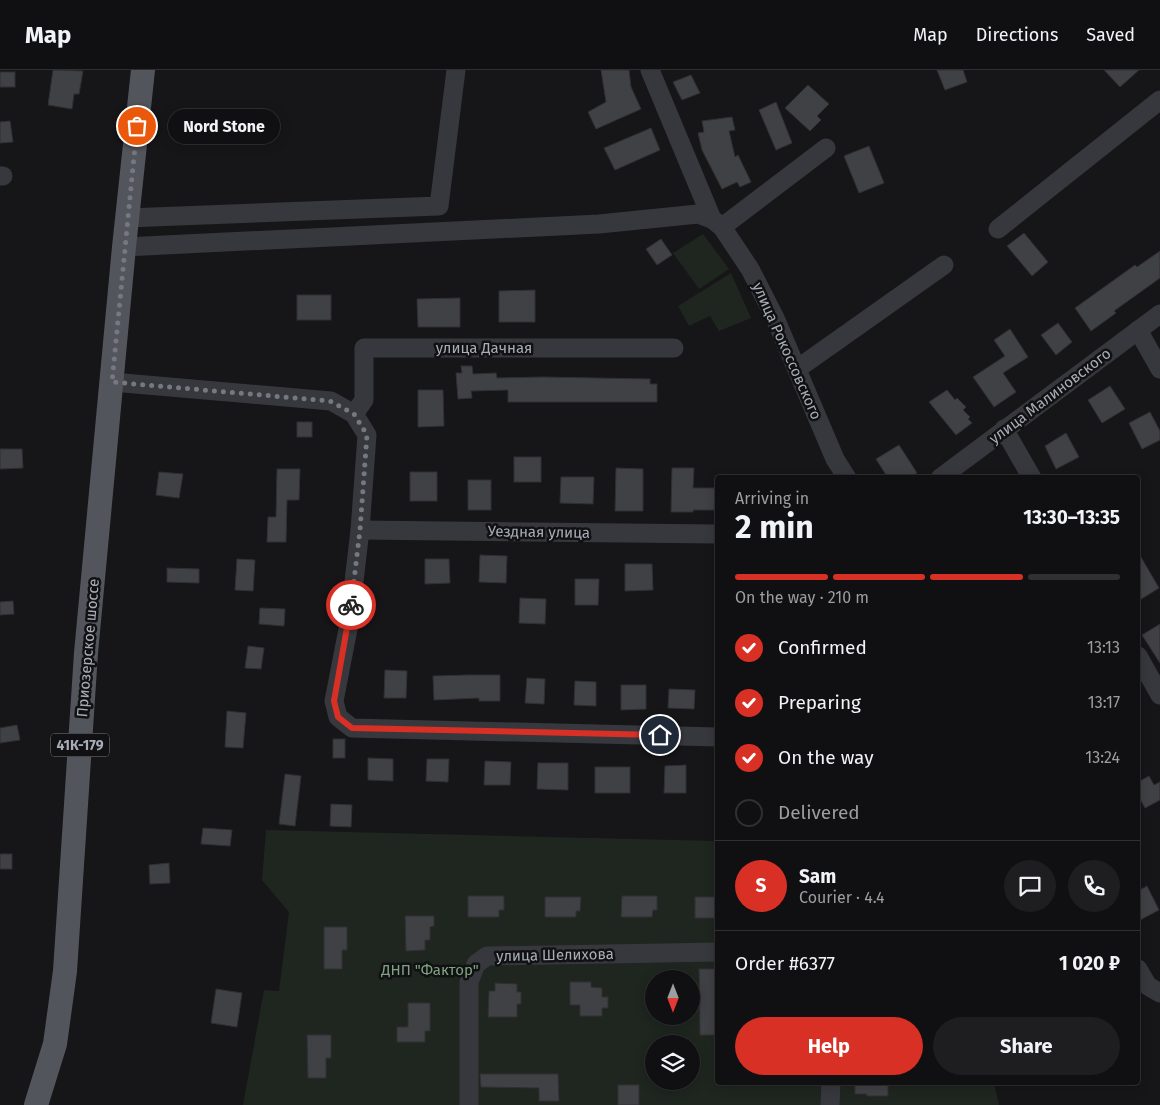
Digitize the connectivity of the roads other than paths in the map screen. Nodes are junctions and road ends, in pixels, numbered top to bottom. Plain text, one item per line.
1 (143, 70) edge
2 (456, 70) edge
3 (650, 70) edge
4 (1160, 100) edge
5 (826, 148) dead end
6 (127, 218) junction
7 (717, 223) junction
8 (998, 229) dead end
9 (124, 247) junction
10 (944, 265) dead end
11 (1160, 314) edge
12 (1138, 330) junction
13 (674, 348) dead end
14 (797, 369) junction
15 (1160, 369) edge
16 (112, 382) junction
17 (354, 414) junction
18 (1004, 429) junction
19 (845, 475) edge
20 (944, 475) edge
21 (1030, 475) edge
22 (360, 530) junction
23 (715, 534) edge
24 (1140, 659) edge
25 (1160, 694) edge
26 (715, 737) edge
27 (715, 952) edge
28 (1140, 972) edge
29 (1160, 993) edge
30 (831, 1085) edge
31 (36, 1105) edge
32 (469, 1105) edge
33 (830, 1105) edge

1 - 6 main road, 41К-179
2 - 6 street
3 - 7 street, улица Рокоссовского
4 - 8 street
5 - 7 street
6 - 9 main road, 41К-179
7 - 9 street
7 - 14 street, улица Рокоссовского
9 - 16 main road, Приозерское шоссе / 41К-179
10 - 14 street
11 - 12 street, улица Малиновского
12 - 15 street
12 - 18 street, улица Малиновского
13 - 17 street, улица Дачная
14 - 19 street, улица Рокоссовского
16 - 17 street
16 - 31 main road, Приозерское шоссе / 41К-179
17 - 22 street
18 - 20 street, улица Малиновского
18 - 21 street
22 - 23 street, Уездная улица
22 - 26 street
24 - 25 street
27 - 32 street, улица Шелихова
28 - 29 street
30 - 33 street

